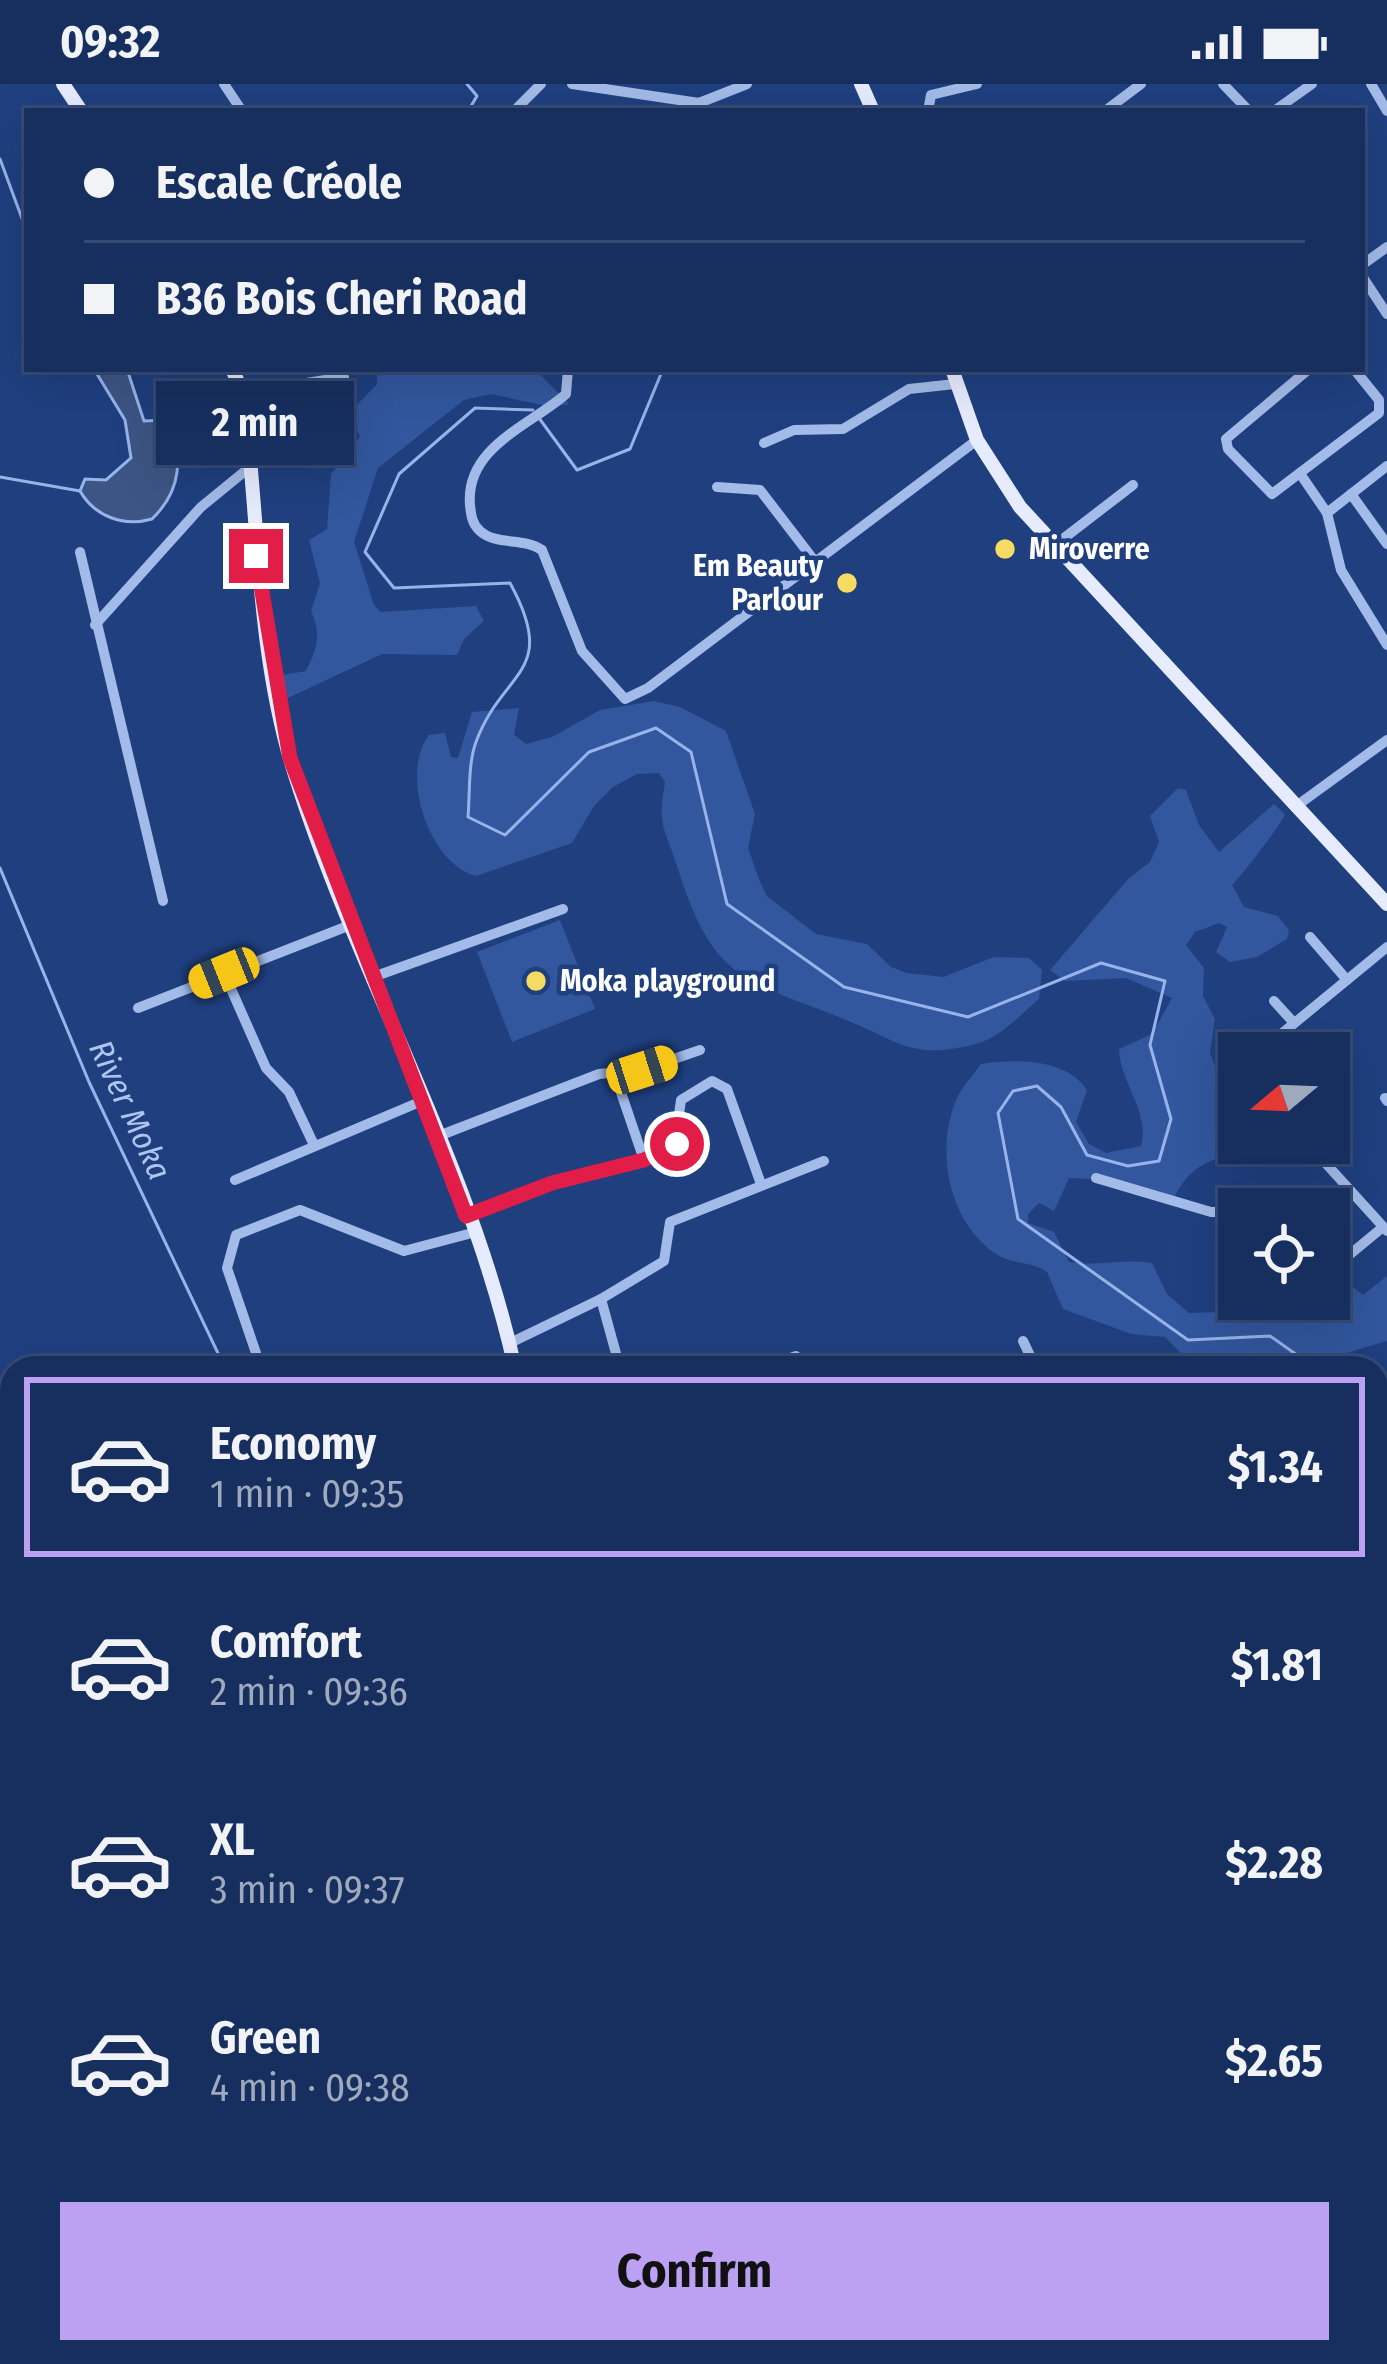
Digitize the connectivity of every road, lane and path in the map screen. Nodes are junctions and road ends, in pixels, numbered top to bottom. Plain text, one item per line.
1 (541, 84) edge
2 (572, 84) edge
3 (747, 84) edge
4 (977, 84) edge
5 (1141, 84) edge
6 (1222, 84) edge
7 (1312, 84) edge
8 (1371, 84) edge
9 (517, 108) edge
10 (929, 108) edge
11 (1109, 108) edge
12 (1246, 108) edge
13 (1278, 108) edge
14 (1387, 111) edge
15 (1365, 281) edge
16 (1387, 314) edge
17 (234, 372) edge
18 (568, 372) edge
19 (1305, 372) edge
20 (1356, 372) edge
21 (344, 377) dead end
22 (953, 377) edge
23 (244, 393) junction
24 (977, 440) junction
25 (764, 443) dead end
26 (1387, 466) edge
27 (250, 467) junction
28 (1301, 475) junction
29 (1133, 485) dead end
30 (717, 487) dead end
31 (1352, 494) junction
32 (1327, 513) junction
33 (1387, 544) edge
34 (1054, 545) junction
35 (80, 552) dead end
36 (813, 560) junction
37 (95, 625) junction
38 (1387, 645) edge
39 (1387, 740) edge
40 (1295, 807) junction
41 (163, 902) dead end
42 (1387, 904) edge
43 (563, 909) dead end
44 (353, 924) junction
45 (1310, 937) dead end
46 (1387, 947) edge
47 (224, 973) junction
48 (376, 976) junction
49 (1347, 980) junction
50 (1274, 1001) dead end
51 (138, 1008) dead end
52 (1294, 1023) junction
53 (1283, 1032) edge
54 (700, 1050) dead end
55 (614, 1072) junction
56 (422, 1100) junction
57 (436, 1137) junction
58 (314, 1145) junction
59 (644, 1160) junction
60 (824, 1161) dead end
61 (1326, 1164) edge
62 (1096, 1178) dead end
63 (235, 1180) dead end
64 (761, 1184) junction
65 (1218, 1212) edge
66 (466, 1216) junction
67 (1385, 1229) edge
68 (472, 1233) junction
69 (1350, 1255) edge
70 (602, 1300) junction
71 (1023, 1341) dead end
72 (510, 1343) junction
73 (256, 1353) dead end
74 (513, 1356) edge
75 (617, 1356) edge
76 (1030, 1356) edge

1 - 9 street
2 - 3 street
4 - 10 street
5 - 11 street
6 - 12 street
7 - 13 street
8 - 14 street
15 - 16 street
17 - 23 main road
18 - 36 street
19 - 28 street
20 - 28 street
21 - 23 street
22 - 24 main road
22 - 25 street
23 - 27 main road
24 - 34 main road
24 - 36 street
26 - 31 street
27 - 37 street
27 - 44 main road
28 - 32 street
29 - 34 street
30 - 36 street
31 - 32 street
31 - 33 street
32 - 38 street
34 - 40 main road
35 - 37 street
37 - 41 street
39 - 40 street
40 - 42 main road
43 - 48 street
44 - 47 street
44 - 48 main road
45 - 49 street
46 - 49 street
47 - 51 street
47 - 58 street
48 - 56 main road
49 - 52 street
50 - 52 street
52 - 53 street
54 - 55 street
55 - 57 street
55 - 59 street
56 - 57 main road
56 - 58 street
57 - 66 main road
58 - 63 street
59 - 64 street
59 - 66 street
60 - 64 street
61 - 67 street
62 - 65 street
64 - 70 street
66 - 68 main road
67 - 69 street
68 - 72 main road
68 - 73 street
70 - 72 street
70 - 75 street
71 - 76 street
72 - 74 main road

